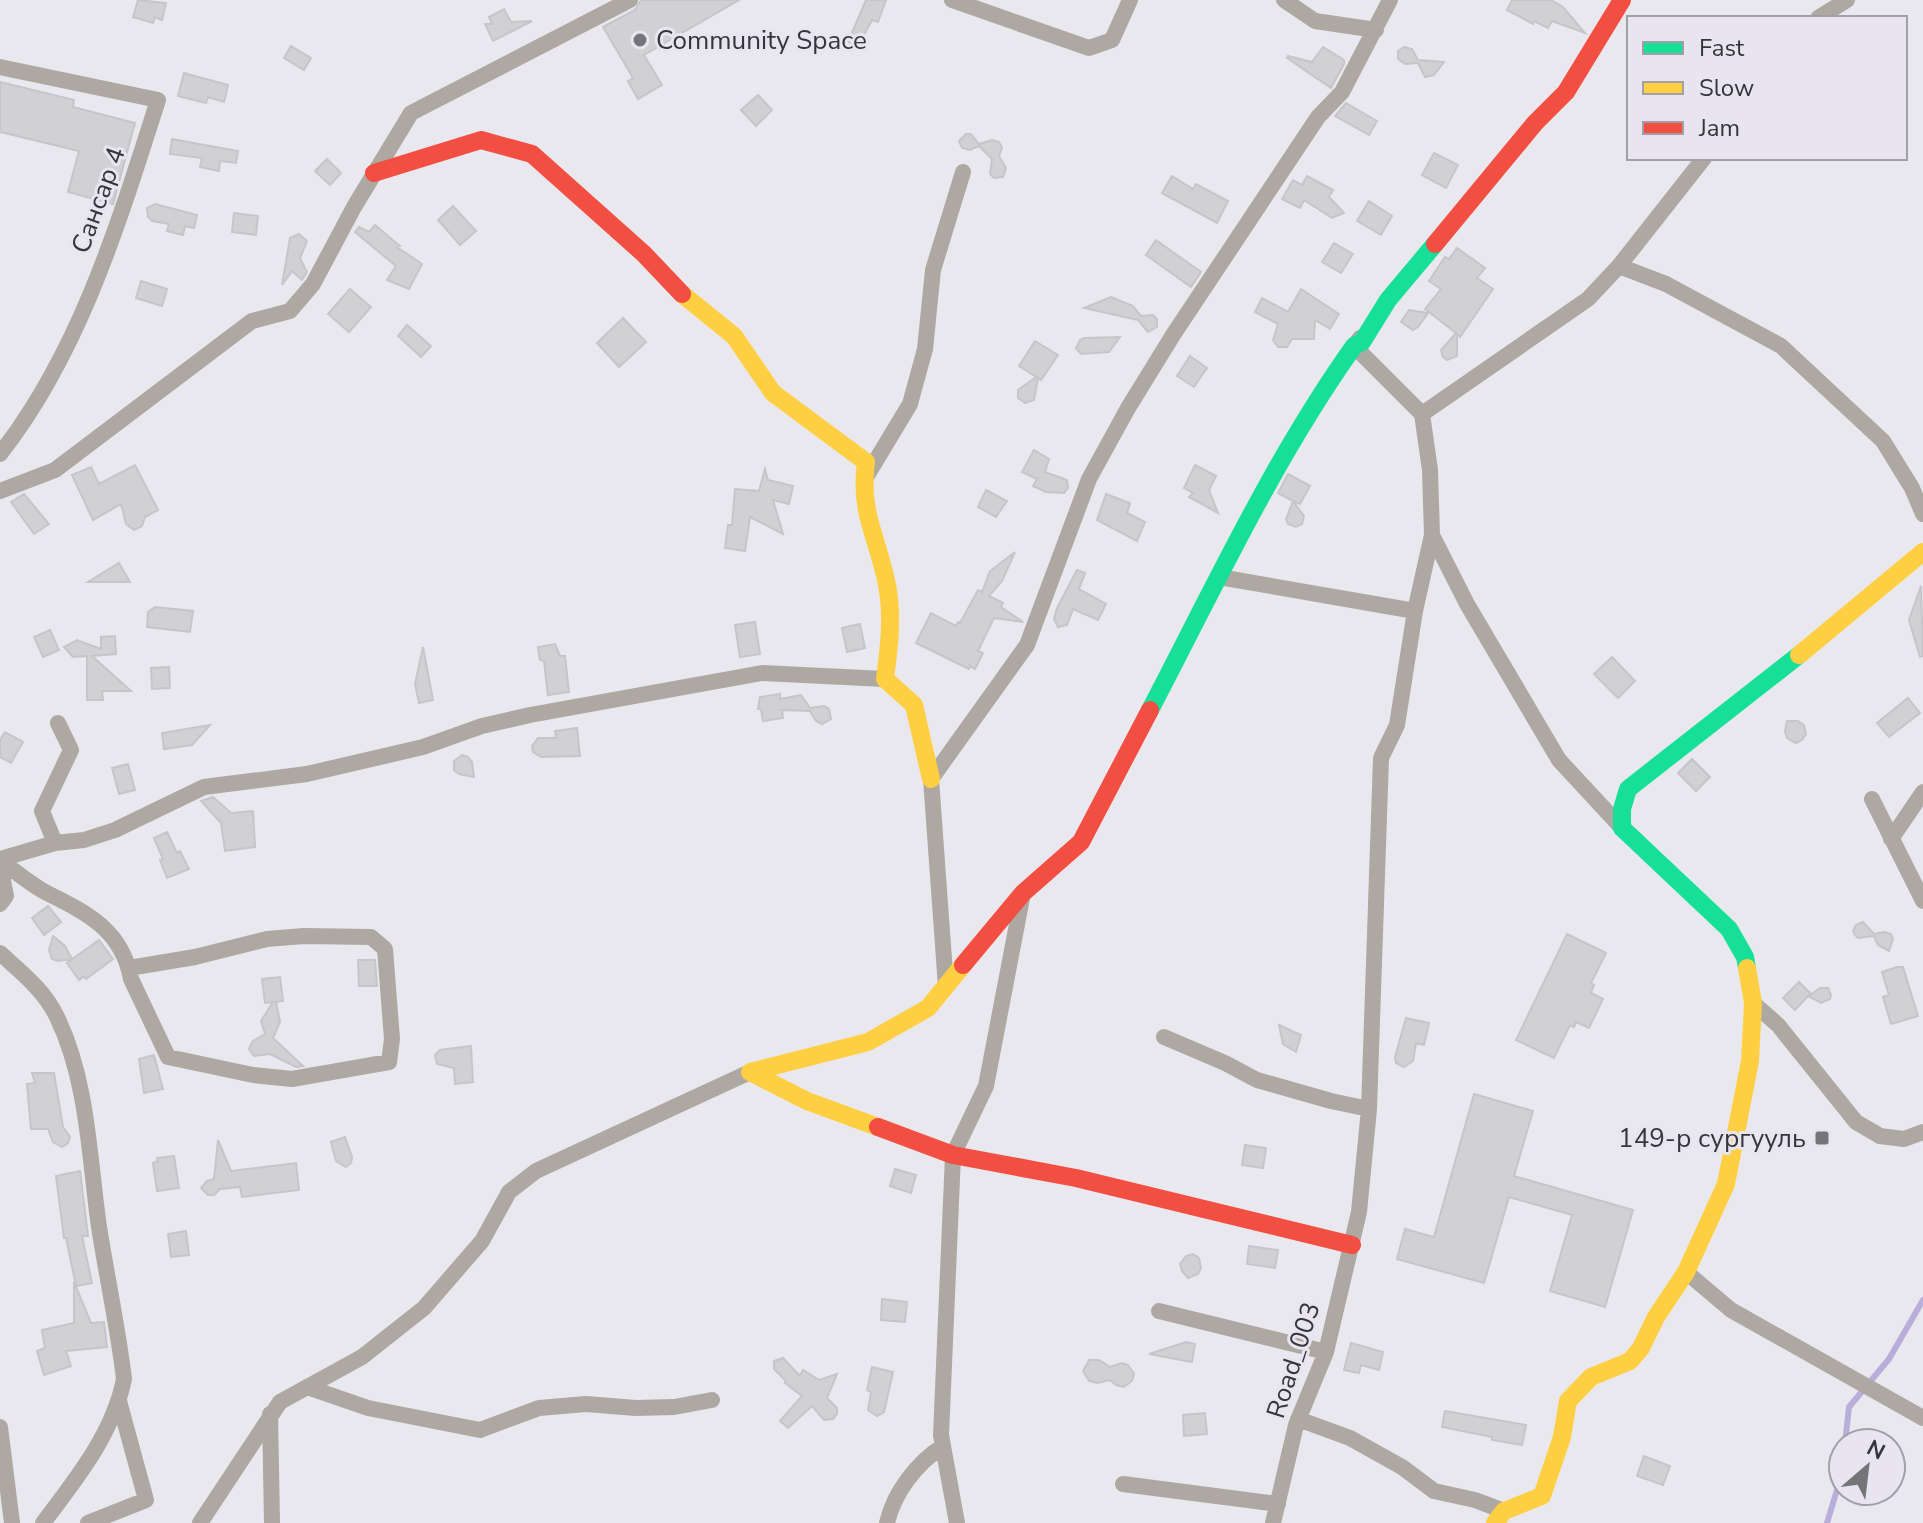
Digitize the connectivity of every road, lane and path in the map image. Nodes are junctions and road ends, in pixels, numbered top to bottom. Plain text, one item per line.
1 (630, 0) edge
2 (952, 0) edge
3 (1130, 0) edge
4 (1284, 0) edge
5 (1390, 0) edge
6 (1622, 0) edge
7 (1847, 0) edge
8 (1821, 16) edge
9 (1376, 30) junction
10 (0, 67) edge
11 (1702, 160) edge
12 (963, 172) dead end
13 (374, 173) junction
14 (1619, 266) junction
15 (1354, 346) junction
16 (1422, 414) junction
17 (0, 454) edge
18 (861, 485) junction
19 (0, 491) edge
20 (1923, 514) edge
21 (1432, 535) junction
22 (1923, 552) edge
23 (1219, 577) junction
24 (1415, 611) junction
25 (885, 679) junction
26 (58, 723) dead end
27 (931, 779) junction
28 (1923, 792) edge
29 (1872, 799) dead end
30 (1622, 828) junction
31 (1891, 839) junction
32 (55, 843) junction
33 (0, 862) edge
34 (1023, 893) junction
35 (1923, 901) edge
36 (0, 904) edge
37 (0, 953) edge
38 (129, 968) junction
39 (946, 987) junction
40 (1753, 1003) junction
41 (1164, 1037) dead end
42 (750, 1072) junction
43 (1369, 1109) junction
44 (1923, 1132) edge
45 (953, 1155) junction
46 (1352, 1245) junction
47 (1686, 1272) junction
48 (1159, 1311) dead end
49 (1326, 1352) junction
50 (307, 1387) junction
51 (712, 1400) dead end
52 (119, 1401) junction
53 (270, 1414) junction
54 (1923, 1418) edge
55 (1298, 1419) junction
56 (0, 1427) edge
57 (943, 1446) junction
58 (1123, 1484) dead end
59 (1278, 1504) junction
60 (1500, 1517) edge
61 (12, 1523) edge
62 (43, 1523) edge
63 (88, 1523) edge
64 (200, 1523) edge
65 (272, 1523) edge
66 (887, 1523) edge
67 (957, 1523) edge
68 (1273, 1523) edge

1 - 13 street
2 - 3 street
4 - 9 street
5 - 9 street
6 - 15 street
7 - 8 street
9 - 27 street
10 - 17 street, Сансар 4
11 - 14 street
12 - 18 street
13 - 18 street
13 - 19 street
14 - 16 street
14 - 20 street
15 - 16 street
15 - 23 street
16 - 21 street
18 - 25 street
21 - 24 street, Road_003
21 - 30 street
22 - 30 street
23 - 24 street
23 - 34 street
24 - 43 street, Road_003
25 - 27 street
25 - 32 street
26 - 32 street
27 - 39 street
28 - 31 street
29 - 31 street
30 - 40 street
31 - 35 street
32 - 33 street
33 - 36 street
33 - 38 street
34 - 39 street
34 - 45 street
37 - 52 street
38 - 38 street
39 - 42 street
40 - 44 street
40 - 47 street
41 - 43 street
42 - 45 street
42 - 50 street
43 - 46 street, Road_003
45 - 46 street
45 - 57 street
46 - 49 street, Road_003
47 - 54 street
47 - 60 street
48 - 49 street
49 - 55 street, Road_003
50 - 51 street
50 - 53 street
52 - 62 street
52 - 63 street
53 - 64 street
53 - 65 street
55 - 59 street, Road_003
55 - 60 street
56 - 61 street
57 - 66 street
57 - 67 street
58 - 59 street
59 - 68 street, Road_003

